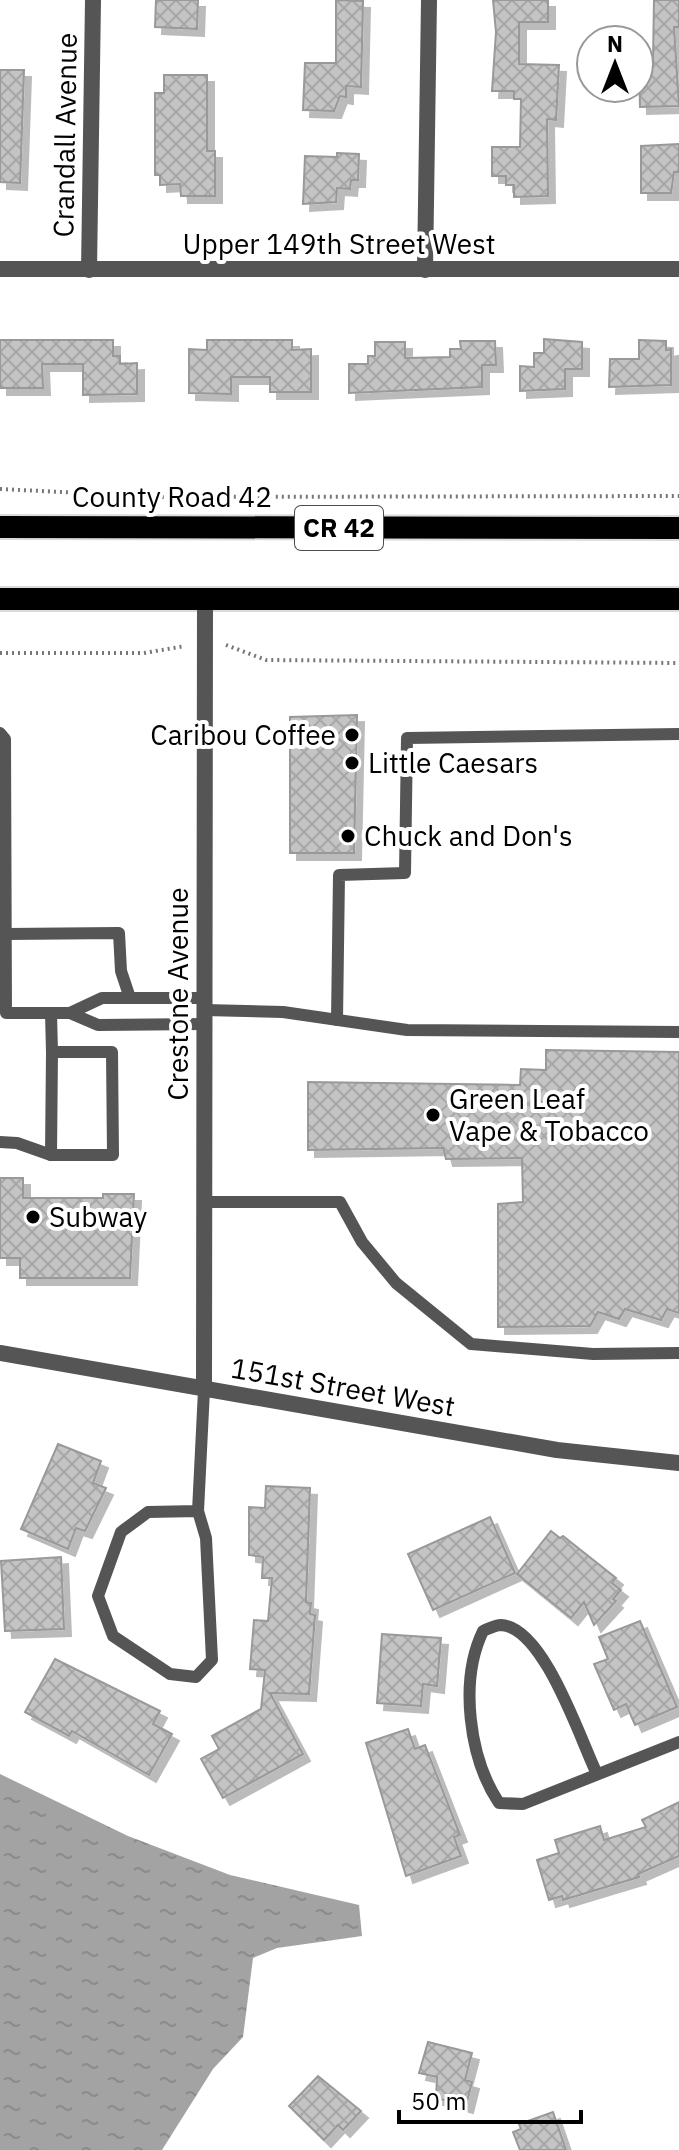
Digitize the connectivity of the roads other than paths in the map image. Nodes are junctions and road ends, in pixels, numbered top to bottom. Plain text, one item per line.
1 (93, 0) edge
2 (429, 0) edge
3 (0, 269) edge
4 (679, 269) edge
5 (89, 270) junction
6 (425, 270) junction
7 (0, 527) edge
8 (679, 528) edge
9 (0, 599) edge
10 (205, 599) junction
11 (679, 599) edge
12 (0, 733) edge
13 (679, 734) edge
14 (6, 934) junction
15 (130, 998) junction
16 (204, 1011) junction
17 (51, 1013) junction
18 (70, 1013) junction
19 (3, 1016) edge
20 (337, 1020) junction
21 (679, 1032) edge
22 (52, 1052) junction
23 (0, 1142) edge
24 (51, 1155) junction
25 (204, 1202) junction
26 (0, 1353) edge
27 (679, 1353) edge
28 (204, 1390) junction
29 (679, 1463) edge
30 (198, 1511) junction
31 (679, 1742) edge
32 (597, 1774) junction

1 - 5 street, Crandall Avenue
2 - 6 street
3 - 5 street, Upper 149th Street West
4 - 6 street, Upper 149th Street West
5 - 6 street, Upper 149th Street West
7 - 8 highway, County Road 42 / CR 42
9 - 10 highway
10 - 11 highway
10 - 16 street, Crestone Avenue
12 - 14 lane
13 - 20 lane
14 - 15 lane
14 - 19 lane
15 - 16 lane
15 - 18 lane
16 - 18 lane
16 - 20 lane
16 - 25 street, Crestone Avenue
17 - 18 lane
17 - 19 lane
17 - 22 lane
20 - 21 lane
22 - 24 lane
22 - 24 lane
23 - 24 lane
25 - 27 lane
25 - 28 street, Crestone Avenue
26 - 28 street, 151st Street West
28 - 29 street, 151st Street West
28 - 30 lane
30 - 30 lane
31 - 32 lane
32 - 32 lane

